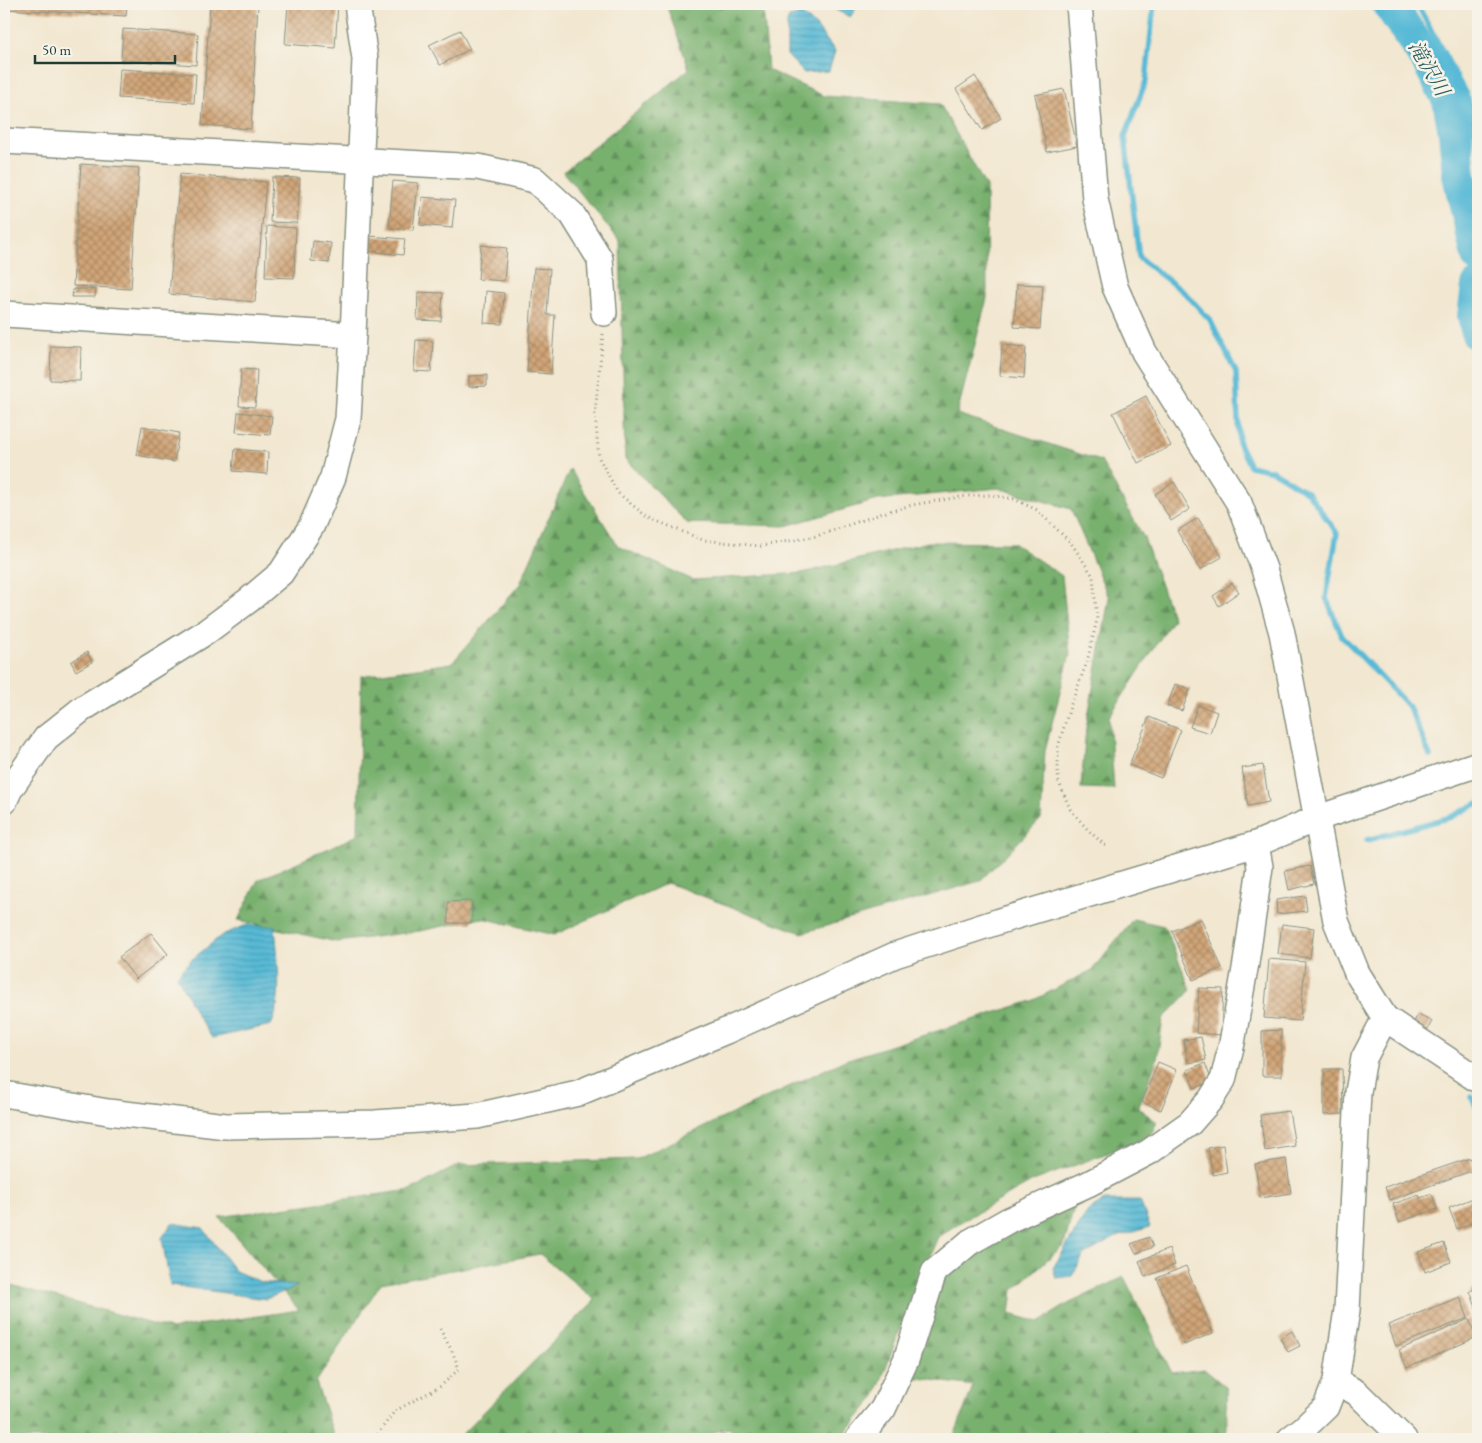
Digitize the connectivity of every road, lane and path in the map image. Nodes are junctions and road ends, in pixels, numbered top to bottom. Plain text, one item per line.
1 (357, 4) edge
2 (1078, 4) edge
3 (4, 141) edge
4 (360, 160) junction
5 (604, 313) joint
6 (4, 314) edge
7 (353, 335) junction
8 (1478, 764) edge
9 (4, 802) edge
10 (1318, 818) junction
11 (1256, 844) junction
12 (1108, 848) dead end
13 (1385, 1018) junction
14 (1478, 1080) edge
15 (4, 1094) edge
16 (440, 1328) dead end
17 (1336, 1381) junction
18 (376, 1439) edge
19 (858, 1439) edge
20 (1290, 1439) edge
21 (1404, 1439) edge

1 - 4 street
2 - 10 street
3 - 4 street
4 - 5 street
4 - 7 street
5 - 12 path
6 - 7 street
7 - 9 street
8 - 10 street
10 - 11 street
10 - 13 street
11 - 15 street
11 - 19 street
13 - 14 street
13 - 17 street
16 - 18 path
17 - 20 street
17 - 21 street

